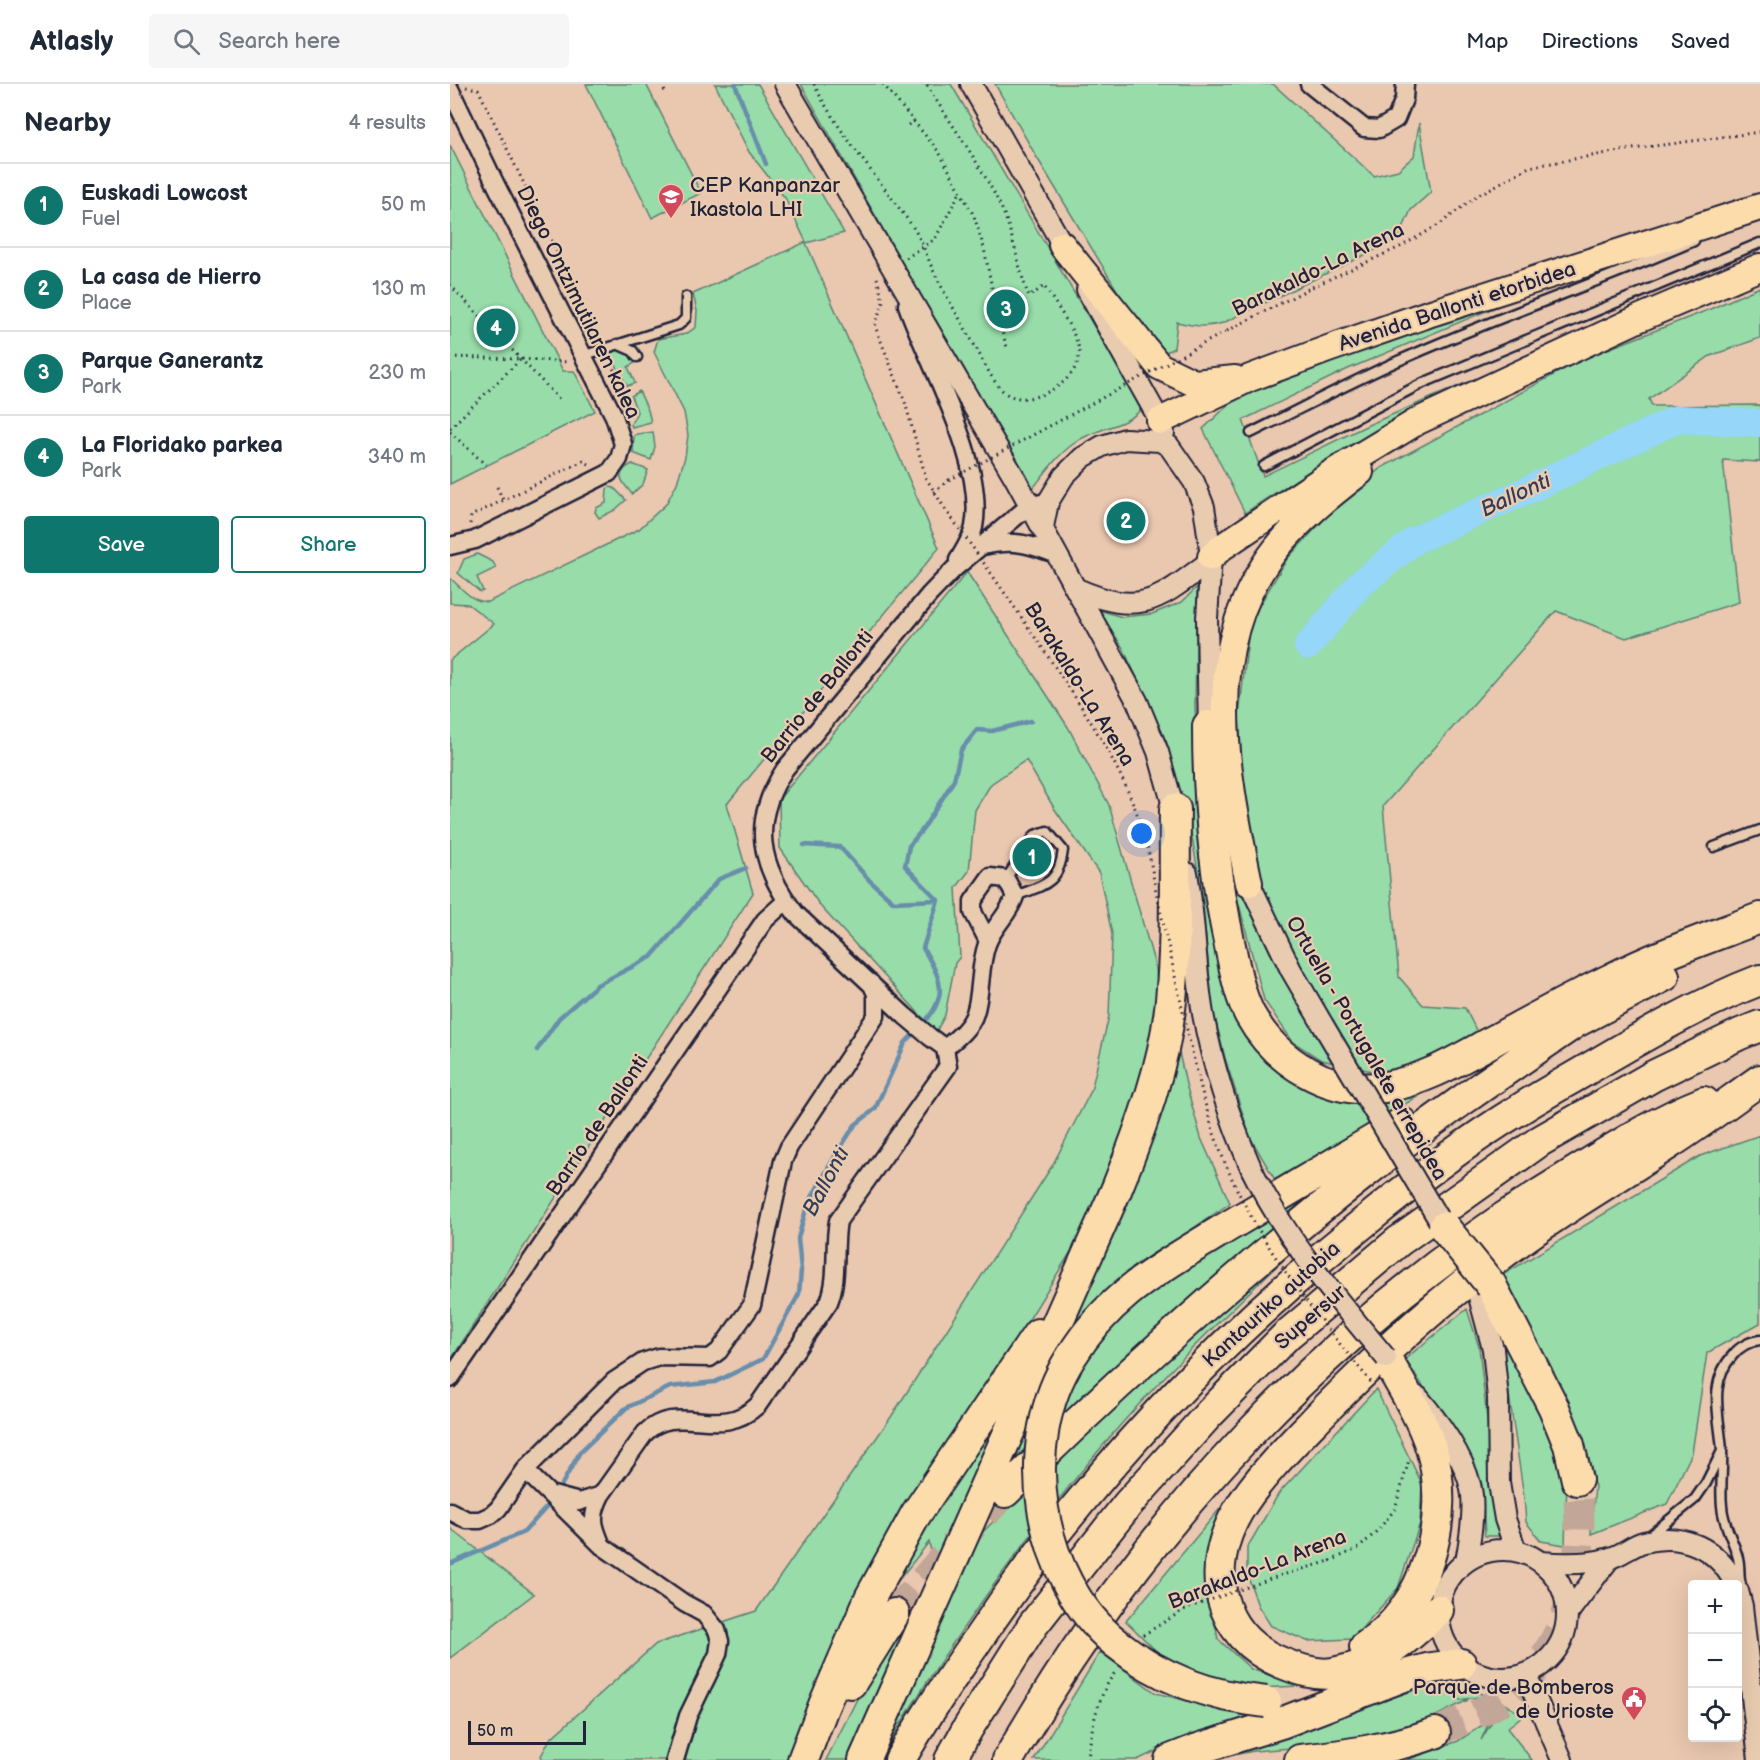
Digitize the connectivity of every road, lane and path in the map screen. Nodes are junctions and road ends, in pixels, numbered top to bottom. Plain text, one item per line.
1 (463, 84) edge
2 (663, 84) edge
3 (785, 84) edge
4 (814, 84) edge
5 (884, 84) edge
6 (926, 84) edge
7 (971, 84) edge
8 (1309, 84) edge
9 (1405, 84) edge
10 (450, 89) edge
11 (665, 93) dead end
12 (914, 121) junction
13 (908, 125) dead end
14 (1760, 132) edge
15 (960, 192) junction
16 (1760, 209) edge
17 (1717, 231) dead end
18 (1706, 235) dead end
19 (1760, 243) edge
20 (1062, 244) junction
21 (923, 247) junction
22 (1760, 267) edge
23 (889, 276) junction
24 (450, 285) edge
25 (686, 297) dead end
26 (617, 344) junction
27 (1007, 347) dead end
28 (604, 349) junction
29 (450, 357) edge
30 (637, 357) dead end
31 (521, 358) junction
32 (579, 359) junction
33 (614, 370) dead end
34 (1250, 378) junction
35 (560, 400) dead end
36 (1464, 402) junction
37 (1160, 421) junction
38 (450, 430) edge
39 (1251, 434) dead end
40 (1125, 439) junction
41 (1169, 446) junction
42 (486, 465) dead end
43 (1264, 466) dead end
44 (596, 468) dead end
45 (497, 487) dead end
46 (934, 492) junction
47 (503, 500) junction
48 (1039, 504) junction
49 (469, 532) dead end
50 (450, 546) edge
51 (979, 547) junction
52 (1058, 555) junction
53 (1210, 559) junction
54 (954, 569) junction
55 (1077, 589) junction
56 (1208, 726) junction
57 (1175, 809) junction
58 (1760, 830) edge
59 (1714, 847) dead end
60 (1006, 879) junction
61 (1249, 884) junction
62 (1015, 896) junction
63 (786, 901) junction
64 (1760, 918) edge
65 (1760, 934) edge
66 (988, 940) junction
67 (1760, 980) edge
68 (871, 983) junction
69 (905, 1016) junction
70 (1573, 1024) junction
71 (1760, 1026) edge
72 (868, 1029) junction
73 (945, 1047) junction
74 (1760, 1079) edge
75 (1444, 1227) joint
76 (1086, 1257) junction
77 (1484, 1289) junction
78 (1760, 1340) edge
79 (1384, 1373) junction
80 (450, 1379) edge
81 (1722, 1450) junction
82 (1408, 1454) dead end
83 (525, 1470) junction
84 (1578, 1480) tunnel mouth
85 (1005, 1492) tunnel mouth
86 (552, 1495) junction
87 (601, 1495) junction
88 (450, 1511) edge
89 (1641, 1542) junction
90 (602, 1546) junction
91 (1516, 1551) junction
92 (1610, 1558) junction
93 (1466, 1561) junction
94 (1541, 1562) junction
95 (1734, 1580) edge
96 (1739, 1580) edge
97 (1438, 1610) junction
98 (894, 1614) tunnel mouth
99 (1567, 1614) junction
100 (1742, 1615) edge
101 (1140, 1640) dead end
102 (1121, 1664) dead end
103 (1461, 1664) junction
104 (1290, 1666) junction
105 (1526, 1675) junction
106 (1386, 1683) junction
107 (1435, 1733) tunnel mouth
108 (675, 1760) edge
109 (803, 1760) edge
110 (813, 1760) edge
111 (864, 1760) edge
112 (900, 1760) edge
113 (951, 1760) edge
114 (1008, 1760) edge
115 (1088, 1760) edge
116 (1170, 1760) edge
117 (1300, 1760) edge
118 (1562, 1760) edge
119 (1759, 1760) edge

1 - 28 path
2 - 11 path
3 - 23 street
4 - 21 path
5 - 12 path
6 - 21 path
7 - 20 street
8 - 9 street
10 - 32 street, Diego Ontzimutilaren kalea
12 - 13 path
12 - 15 path
14 - 46 path, Barakaldo-La Arena, bridge
15 - 21 path
15 - 27 path
16 - 17 lane, Avenida Ballonti etorbidea
16 - 34 main road, Avenida Ballonti etorbidea
18 - 39 lane, Avenida Ballonti etorbidea
19 - 43 lane
20 - 34 main road
20 - 37 street
22 - 36 main road
23 - 46 path
23 - 48 street
23 - 54 street
24 - 31 path
25 - 26 lane
26 - 28 lane
26 - 30 lane
28 - 32 lane
28 - 33 path
29 - 31 path
31 - 32 path
31 - 35 path
31 - 38 path
32 - 50 street, Diego Ontzimutilaren kalea
34 - 37 main road, Avenida Ballonti etorbidea
36 - 53 main road
36 - 61 main road
37 - 40 street
37 - 41 street
38 - 42 path
40 - 41 street
40 - 48 street
41 - 53 street
44 - 47 path
45 - 47 path
46 - 79 path, Barakaldo-La Arena, bridge
47 - 49 path
48 - 51 street, Barrio de Ballonti
48 - 52 street
51 - 52 street
51 - 54 street, Barrio de Ballonti
52 - 55 street
53 - 55 street
53 - 56 street, Ortuella - Portugalete errepidea
54 - 63 street, Barrio de Ballonti
55 - 57 street
56 - 61 street, Ortuella - Portugalete errepidea
56 - 64 highway
57 - 76 highway
57 - 79 street, bridge
58 - 59 lane
60 - 62 street
60 - 62 lane
60 - 66 street
61 - 75 street, Ortuella - Portugalete errepidea, bridge
62 - 66 street
63 - 68 street, Barrio de Ballonti
63 - 80 street, Barrio de Ballonti
65 - 70 highway
66 - 73 street
67 - 112 highway, Kantauriko autobia
68 - 69 street, Barrio de Ballonti
68 - 72 street
69 - 72 street
69 - 73 street, Barrio de Ballonti
70 - 85 highway
70 - 106 highway, bridge
71 - 113 highway, Supersur
72 - 83 street
73 - 87 street
74 - 104 highway
74 - 114 highway
75 - 77 highway, bridge
76 - 109 highway
76 - 111 highway
77 - 84 highway
77 - 91 street
78 - 81 lane
79 - 93 street
79 - 104 highway
81 - 89 lane
81 - 96 lane
82 - 101 path, Barakaldo-La Arena, bridge
83 - 86 street
83 - 88 street
86 - 87 street
86 - 90 street
87 - 90 street
89 - 92 street
89 - 95 street
90 - 108 street
91 - 93 street
91 - 94 street
92 - 94 street
92 - 99 street
93 - 97 street
94 - 99 street
97 - 103 street
97 - 104 highway
98 - 110 highway
99 - 105 street
100 - 119 street
102 - 115 path, bridge
103 - 105 street
103 - 106 highway
105 - 118 street
106 - 116 highway
107 - 117 highway

